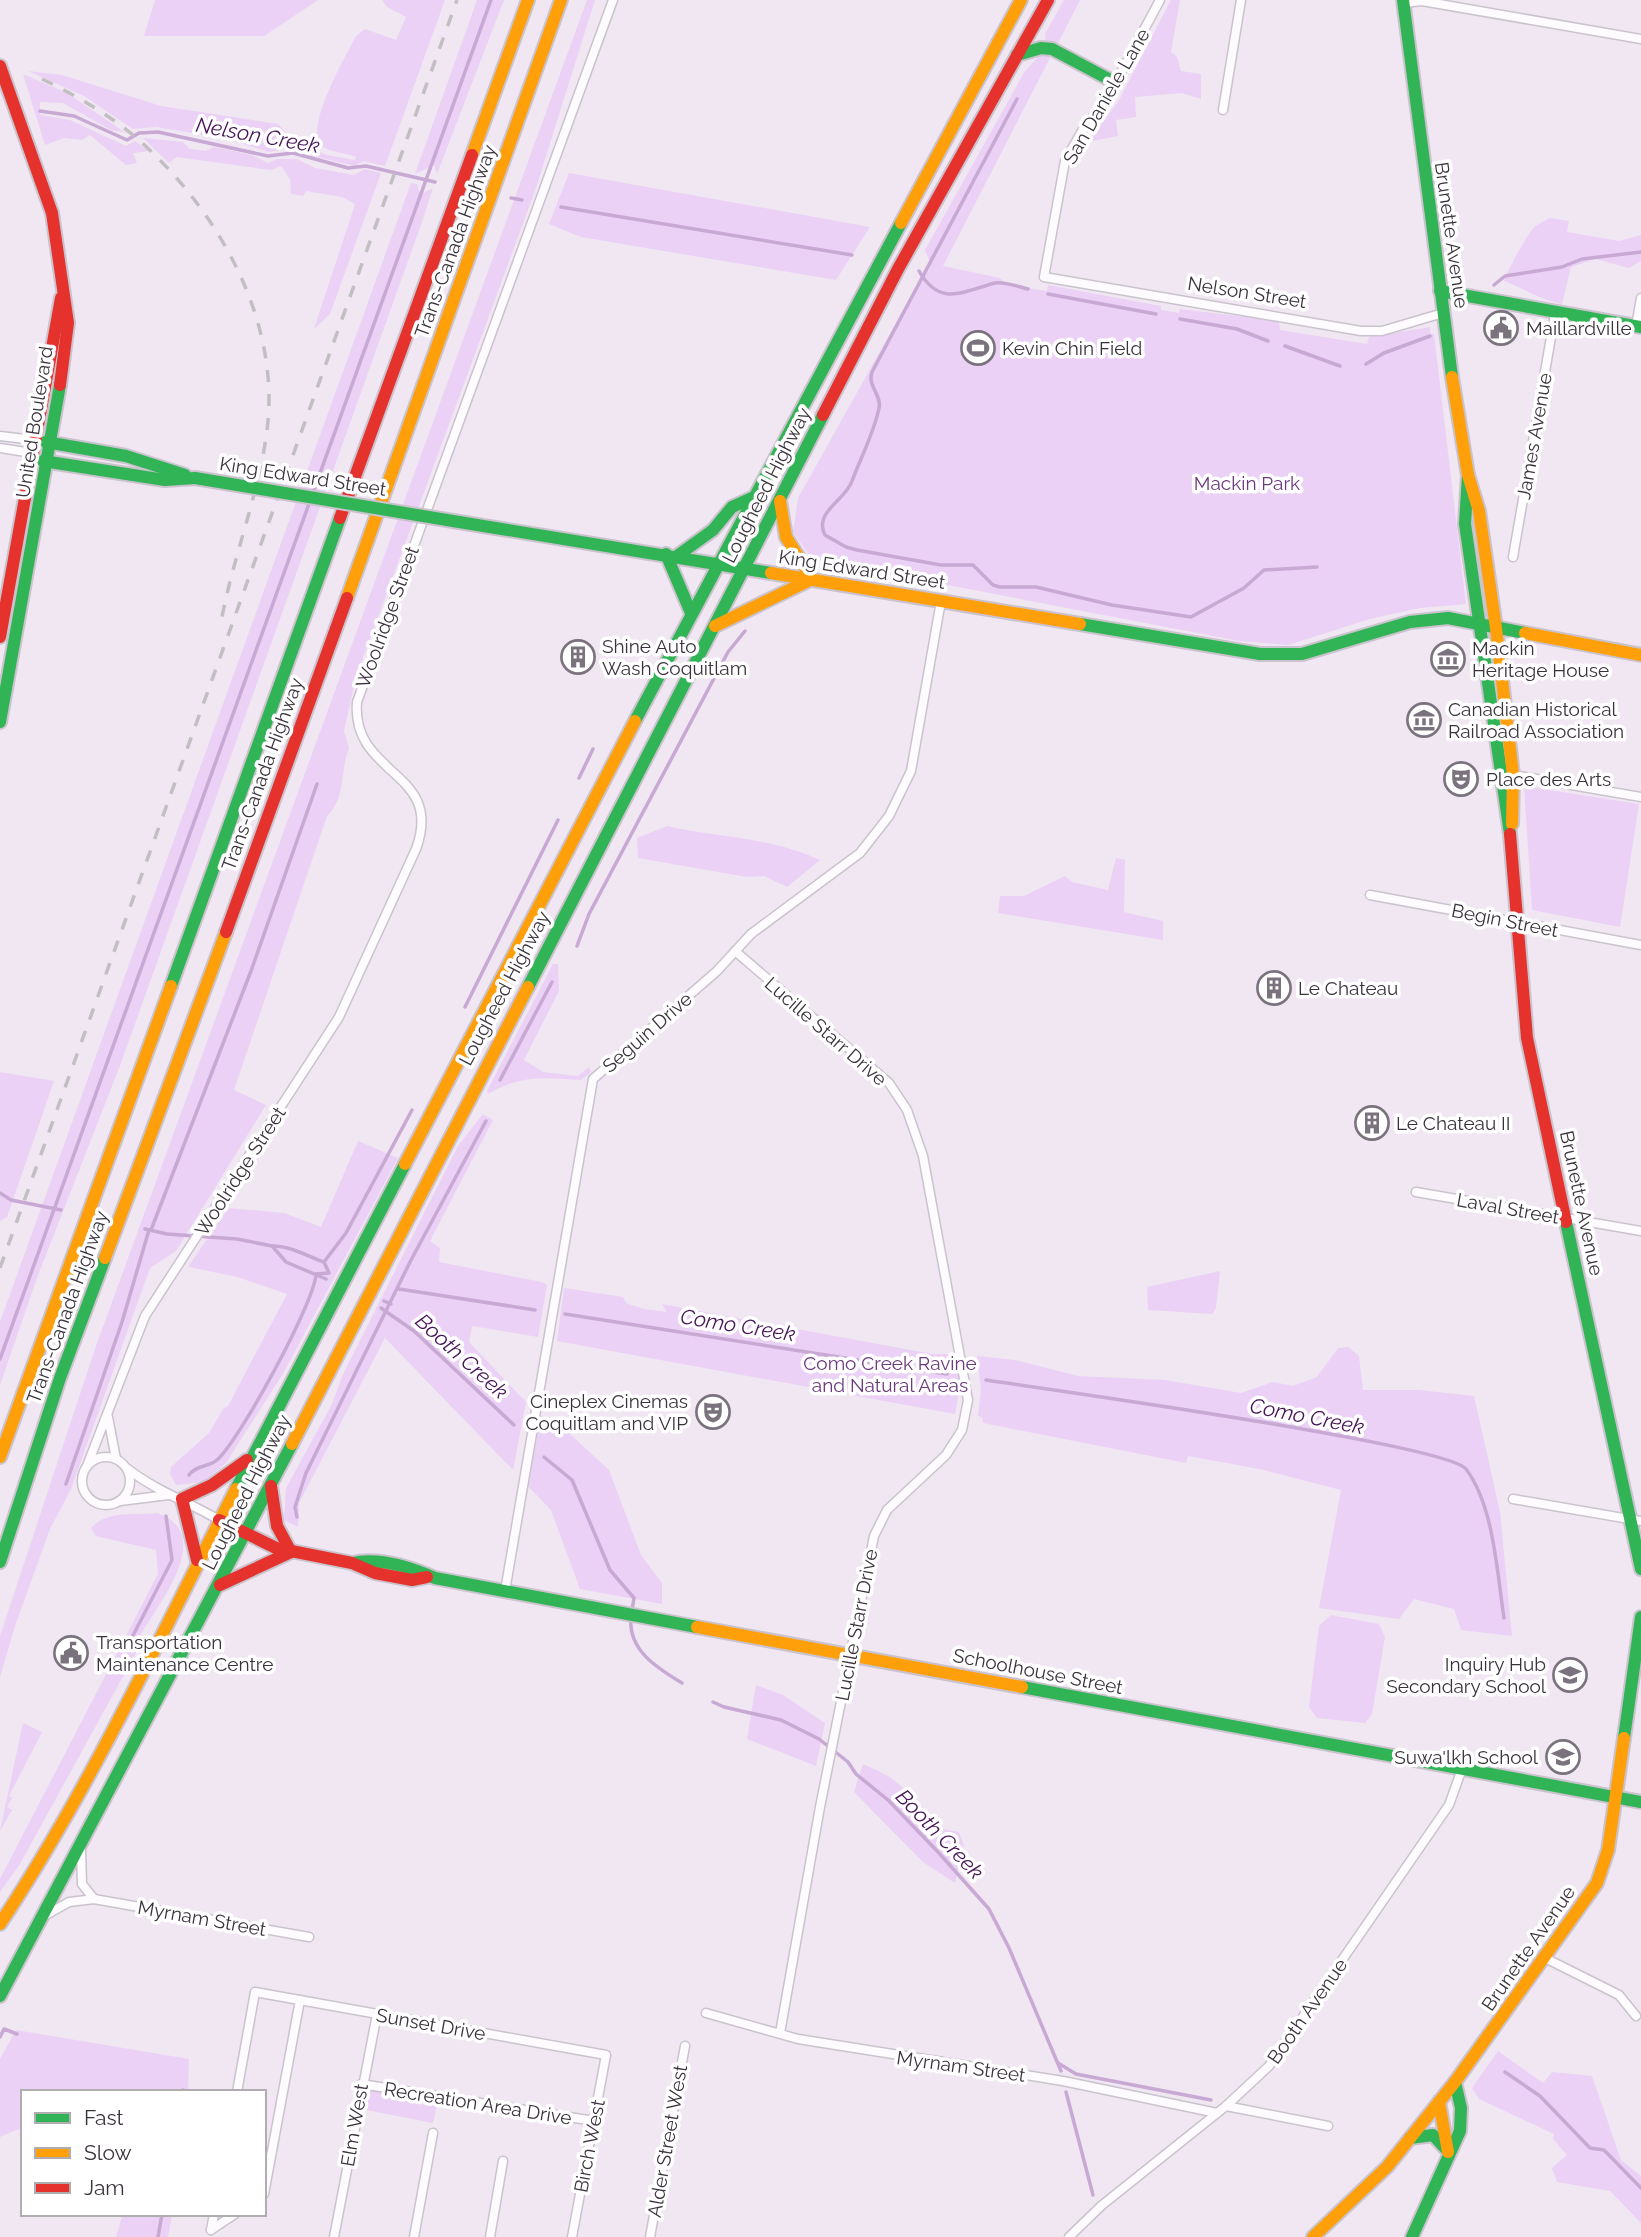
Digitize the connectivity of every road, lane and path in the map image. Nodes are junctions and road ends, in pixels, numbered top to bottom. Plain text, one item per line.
1 (528, 0) edge
2 (561, 0) edge
3 (613, 0) edge
4 (1021, 0) edge
5 (1048, 0) edge
6 (1160, 0) edge
7 (1241, 0) edge
8 (1404, 1) edge
9 (1641, 39) edge
10 (1017, 55) junction
11 (0, 66) edge
12 (1116, 83) junction
13 (1223, 110) dead end
14 (1044, 277) joint
15 (1440, 291) junction
16 (62, 294) junction
17 (1641, 298) edge
18 (1443, 313) junction
19 (1555, 314) junction
20 (1639, 327) edge
21 (0, 436) edge
22 (52, 443) junction
23 (33, 447) junction
24 (0, 448) edge
25 (48, 464) junction
26 (1468, 475) junction
27 (195, 478) junction
28 (752, 498) junction
29 (780, 501) junction
30 (671, 555) junction
31 (1513, 557) dead end
32 (718, 563) junction
33 (744, 568) junction
34 (812, 579) junction
35 (941, 601) junction
36 (691, 613) junction
37 (1479, 623) junction
38 (715, 626) junction
39 (1496, 628) junction
40 (0, 636) edge
41 (1641, 655) edge
42 (0, 722) edge
43 (1513, 775) junction
44 (1641, 797) edge
45 (1511, 842) junction
46 (1370, 895) dead end
47 (1516, 922) junction
48 (1641, 945) edge
49 (735, 951) junction
50 (1416, 1192) dead end
51 (1566, 1217) junction
52 (1641, 1231) edge
53 (22, 1390) junction
54 (107, 1414) junction
55 (0, 1431) edge
56 (0, 1457) edge
57 (116, 1458) junction
58 (250, 1458) junction
59 (87, 1466) junction
60 (128, 1469) junction
61 (271, 1486) junction
62 (168, 1495) junction
63 (182, 1499) junction
64 (1513, 1499) dead end
65 (120, 1501) junction
66 (219, 1520) junction
67 (1636, 1520) edge
68 (246, 1534) junction
69 (290, 1552) junction
70 (197, 1560) junction
71 (0, 1562) edge
72 (1641, 1569) edge
73 (220, 1585) junction
74 (505, 1591) junction
75 (1641, 1617) edge
76 (849, 1656) junction
77 (1462, 1769) junction
78 (1615, 1798) junction
79 (1641, 1802) edge
80 (81, 1849) junction
81 (94, 1899) junction
82 (43, 1917) junction
83 (0, 1924) edge
84 (309, 1937) dead end
85 (1545, 1958) junction
86 (0, 1996) edge
87 (300, 2000) junction
88 (706, 2013) dead end
89 (377, 2014) junction
90 (1636, 2016) dead end
91 (779, 2033) junction
92 (685, 2046) dead end
93 (606, 2055) joint
94 (1455, 2082) junction
95 (361, 2084) junction
96 (237, 2090) edge
97 (1439, 2102) junction
98 (1226, 2106) junction
99 (1217, 2113) junction
100 (594, 2122) junction
101 (1328, 2126) dead end
102 (433, 2133) dead end
103 (1410, 2138) junction
104 (1448, 2152) junction
105 (503, 2161) dead end
106 (266, 2183) edge
107 (214, 2216) edge
108 (232, 2216) edge
109 (334, 2237) edge
110 (414, 2237) edge
111 (490, 2237) edge
112 (572, 2237) edge
113 (650, 2237) edge
114 (1069, 2237) edge
115 (1313, 2237) edge
116 (1412, 2237) edge

1 - 53 main road, Trans-Canada Highway
2 - 71 main road, Trans-Canada Highway
3 - 54 street, Woolridge Street
4 - 28 main road, Lougheed Highway
5 - 10 main road, Lougheed Highway
6 - 12 street, San Daniele Lane
7 - 13 street
8 - 9 street
8 - 15 main road, Brunette Avenue
10 - 12 main road
10 - 29 main road, Lougheed Highway
11 - 16 main road, United Boulevard
12 - 14 street, San Daniele Lane
14 - 18 street, Nelson Street
15 - 18 main road, Brunette Avenue
15 - 19 main road
16 - 22 main road, United Boulevard
16 - 23 main road, United Boulevard
17 - 20 street
18 - 26 main road, Brunette Avenue
19 - 20 main road
19 - 31 street, James Avenue
21 - 23 street, King Edward Street
22 - 23 main road, King Edward Street
22 - 25 main road, United Boulevard
22 - 27 main road, King Edward Street
23 - 24 street, King Edward Street
23 - 25 main road, King Edward Street
23 - 40 main road, United Boulevard
25 - 27 main road, King Edward Street
25 - 42 main road, United Boulevard
26 - 37 main road, Brunette Avenue
26 - 39 main road, Brunette Avenue
27 - 30 main road, King Edward Street, bridge
28 - 30 main road
28 - 32 main road, Lougheed Highway
29 - 33 main road, Lougheed Highway
29 - 34 main road
30 - 32 main road, King Edward Street
30 - 36 main road
32 - 33 main road, King Edward Street
32 - 36 main road, Lougheed Highway
33 - 34 main road, King Edward Street
33 - 38 main road, Lougheed Highway
34 - 35 main road, King Edward Street
34 - 38 main road
35 - 37 main road, King Edward Street
35 - 49 street, Seguin Drive
36 - 58 main road, Lougheed Highway
37 - 39 main road, King Edward Street
37 - 45 main road, Brunette Avenue
38 - 61 main road, Lougheed Highway
39 - 41 main road, King Edward Street
39 - 43 main road, Brunette Avenue
43 - 44 street
43 - 45 main road, Brunette Avenue
45 - 47 main road, Brunette Avenue
46 - 47 street, Begin Street
47 - 48 street, Begin Street
47 - 51 main road, Brunette Avenue
49 - 74 street, Seguin Drive
49 - 76 street, Lucille Starr Drive
50 - 51 street, Laval Street
51 - 52 street, Laval Street
51 - 67 main road, Brunette Avenue
53 - 55 main road
53 - 56 main road, Trans-Canada Highway
54 - 57 street
54 - 59 street, Woolridge Street
57 - 59 street
57 - 60 street
58 - 63 main road
58 - 66 main road, Lougheed Highway
59 - 65 street
60 - 62 street, Schoolhouse Street
60 - 65 street
61 - 68 main road, Lougheed Highway
61 - 69 main road
62 - 63 street, Schoolhouse Street
62 - 65 street, Schoolhouse Street
63 - 66 street, Schoolhouse Street
63 - 70 main road
64 - 67 street
66 - 68 main road, Schoolhouse Street
66 - 70 main road, Lougheed Highway
67 - 72 main road, Brunette Avenue
68 - 69 main road, Schoolhouse Street
68 - 73 main road, Lougheed Highway
69 - 73 main road
69 - 74 main road, Schoolhouse Street
70 - 83 main road, Lougheed Highway
73 - 80 main road, Lougheed Highway
74 - 76 main road, Schoolhouse Street
75 - 78 main road, Brunette Avenue
76 - 77 main road, Schoolhouse Street
76 - 91 street, Lucille Starr Drive
77 - 78 main road, Schoolhouse Street
77 - 98 street, Booth Avenue
78 - 79 main road, Schoolhouse Street
78 - 85 main road, Brunette Avenue
80 - 81 street
80 - 82 main road, Lougheed Highway
81 - 82 street, Myrnam Street
81 - 84 street, Myrnam Street
82 - 86 main road, Lougheed Highway
85 - 90 street
85 - 94 main road, Brunette Avenue
87 - 89 street, Sunset Drive
87 - 96 street, Sunset Drive
87 - 106 street
88 - 91 street, Myrnam Street
89 - 93 street, Sunset Drive
89 - 95 street, Elm West
91 - 99 street, Myrnam Street
92 - 113 street, Alder Street West
93 - 100 street, Birch West
94 - 97 main road, Brunette Avenue
94 - 104 main road
95 - 100 street, Recreation Area Drive
95 - 109 street, Elm West
97 - 103 main road, Brunette Avenue
97 - 104 main road
98 - 99 street, Booth Avenue
98 - 101 street
99 - 114 street, Booth Avenue
100 - 112 street, Birch West
102 - 110 street
103 - 104 main road
103 - 115 main road, Brunette Avenue
104 - 116 main road
105 - 111 street
107 - 108 street

